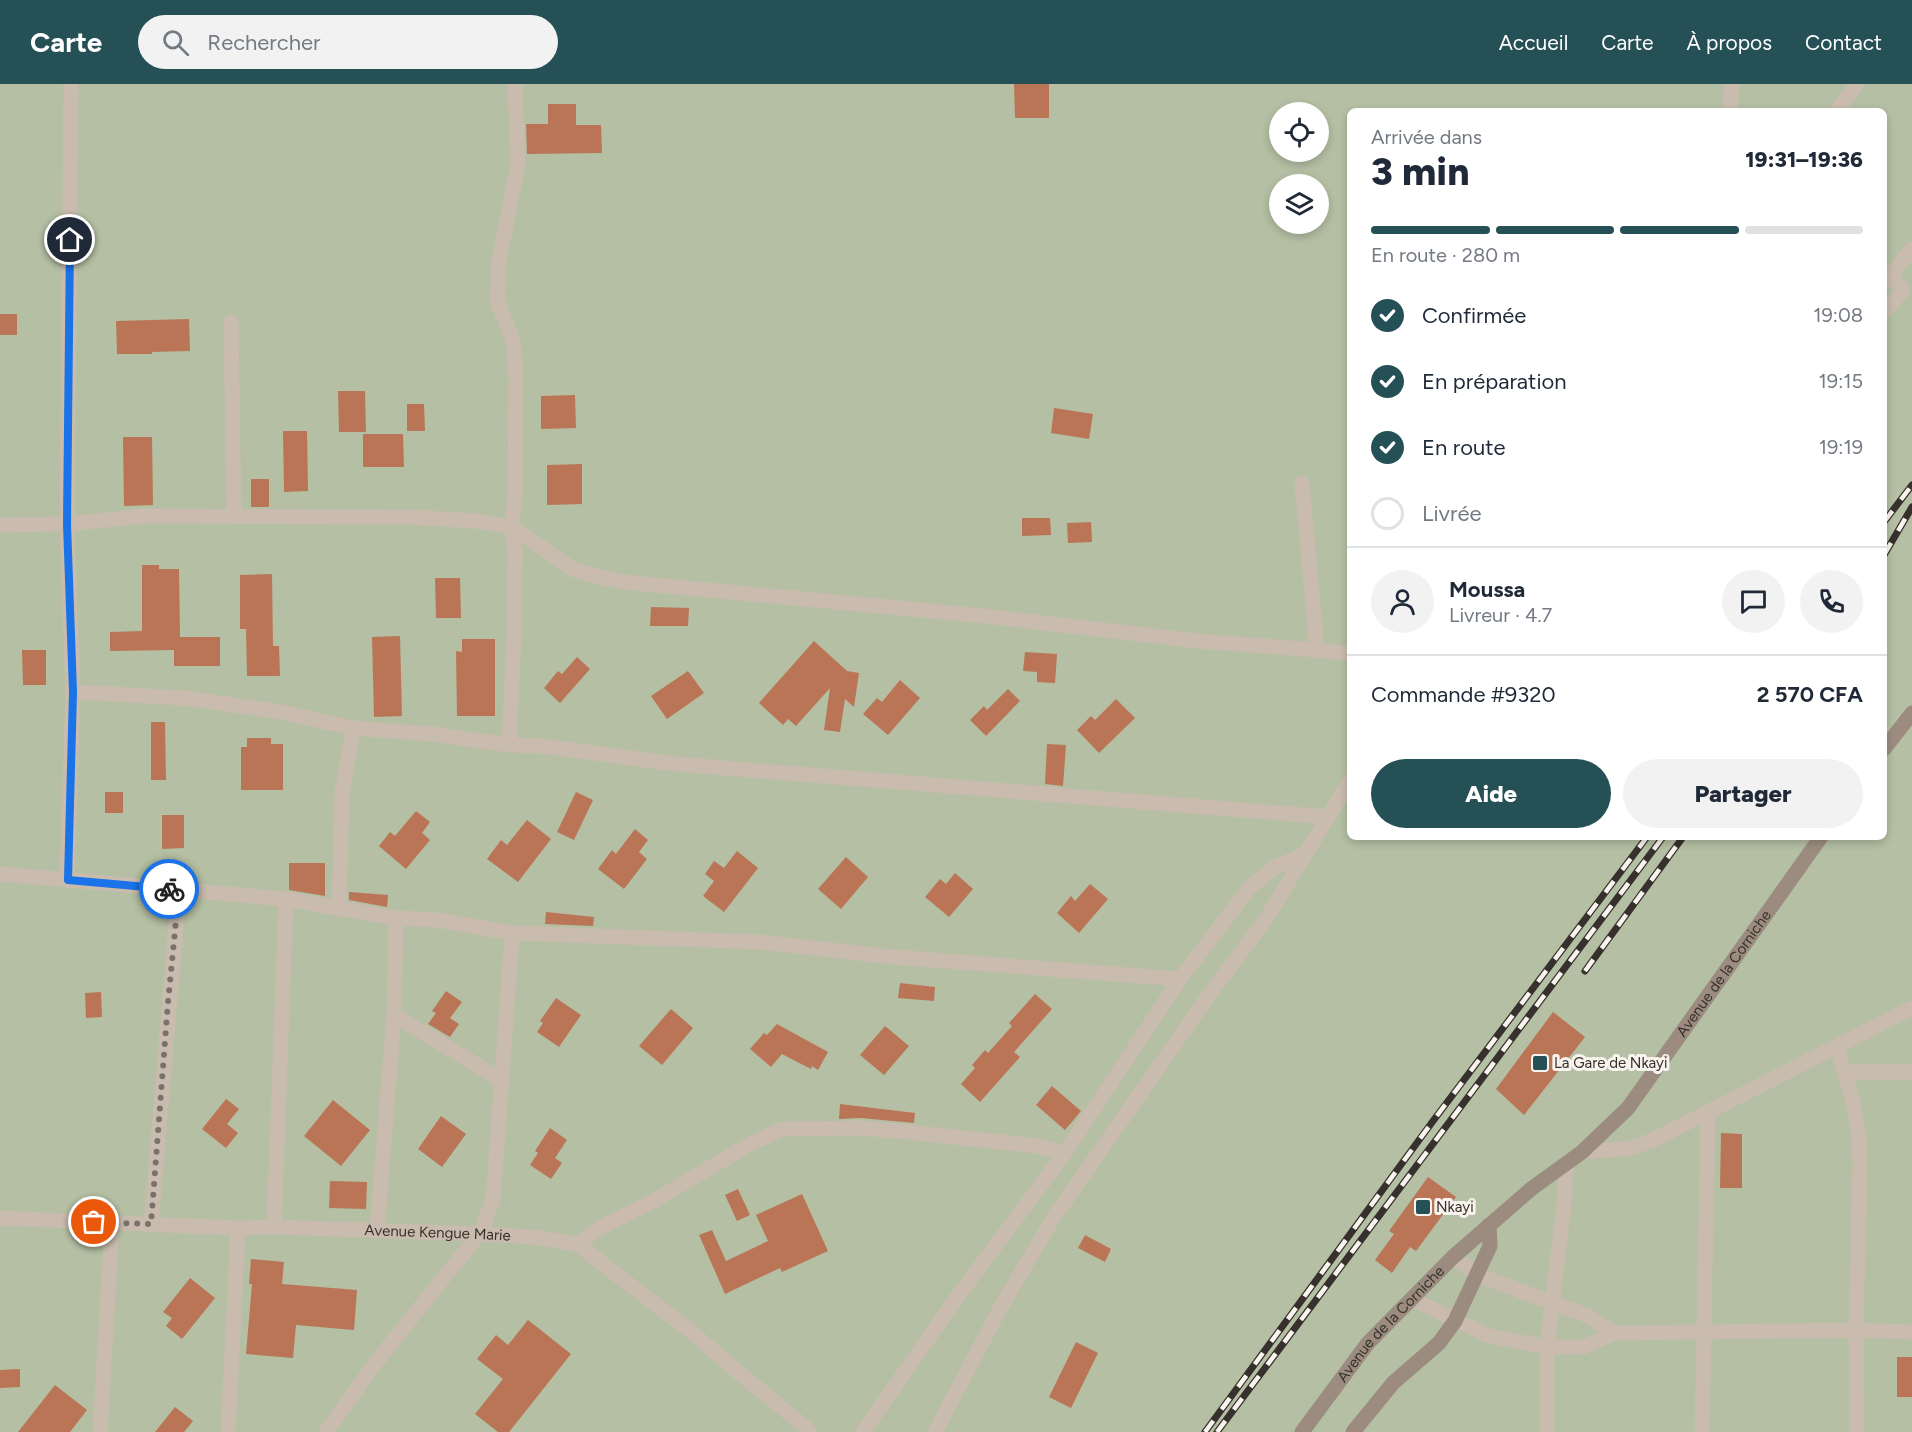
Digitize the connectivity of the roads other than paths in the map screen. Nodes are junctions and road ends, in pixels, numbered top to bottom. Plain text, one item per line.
1 (70, 84) edge
2 (515, 84) edge
3 (1732, 84) edge
4 (1857, 84) edge
5 (1730, 108) edge
6 (1839, 108) edge
7 (1912, 249) edge
8 (1887, 274) edge
9 (1887, 308) edge
10 (231, 322) dead end
11 (1302, 483) dead end
12 (234, 516) junction
13 (67, 524) junction
14 (0, 525) edge
15 (512, 527) junction
16 (1317, 650) junction
17 (1347, 654) edge
18 (73, 692) junction
19 (1911, 715) edge
20 (352, 728) junction
21 (1887, 740) edge
22 (509, 745) junction
23 (1347, 786) edge
24 (1328, 817) junction
25 (1819, 840) edge
26 (1306, 854) junction
27 (0, 874) edge
28 (68, 880) junction
29 (179, 890) junction
30 (286, 900) junction
31 (339, 909) junction
32 (396, 918) junction
33 (512, 933) junction
34 (1180, 979) junction
35 (1912, 1008) edge
36 (394, 1015) junction
37 (1837, 1047) junction
38 (1845, 1072) junction
39 (1912, 1072) edge
40 (500, 1080) junction
41 (1708, 1113) junction
42 (1582, 1152) junction
43 (1064, 1154) junction
44 (1566, 1163) junction
45 (0, 1218) edge
46 (112, 1222) junction
47 (151, 1224) junction
48 (1489, 1225) junction
49 (274, 1227) junction
50 (238, 1228) junction
51 (378, 1230) junction
52 (480, 1234) junction
53 (577, 1244) junction
54 (1453, 1257) junction
55 (1478, 1275) junction
56 (1412, 1299) junction
57 (1553, 1303) junction
58 (1455, 1321) junction
59 (1856, 1330) junction
60 (1912, 1332) edge
61 (1615, 1333) junction
62 (1703, 1333) junction
63 (1547, 1347) junction
64 (100, 1432) edge
65 (228, 1432) edge
66 (326, 1432) edge
67 (809, 1432) edge
68 (863, 1432) edge
69 (935, 1432) edge
70 (1302, 1432) edge
71 (1353, 1432) edge
72 (1547, 1432) edge
73 (1702, 1432) edge
74 (1857, 1432) edge

1 - 13 street
2 - 15 street
3 - 5 street
4 - 6 street
7 - 8 street
8 - 9 street
10 - 12 street
11 - 16 street
12 - 13 street
12 - 15 street
13 - 14 street
13 - 18 street
15 - 16 street
15 - 22 street
16 - 17 street
18 - 20 street
18 - 28 street
19 - 21 street
20 - 22 street
20 - 31 street
22 - 24 street
23 - 24 street
24 - 26 street
25 - 42 street, Avenue de la Corniche
26 - 34 street
26 - 69 street
27 - 28 street
28 - 29 street
29 - 30 street
29 - 47 street
30 - 31 street
30 - 49 street
31 - 32 street
32 - 33 street
32 - 36 street
33 - 34 street
33 - 40 street
34 - 43 street
35 - 37 street
36 - 40 street
36 - 51 street
37 - 38 street
37 - 41 street
38 - 39 street
38 - 59 street
40 - 52 street
41 - 42 street
41 - 62 street
42 - 44 street, Avenue de la Corniche
43 - 53 street
43 - 68 street
44 - 48 street, Avenue de la Corniche
44 - 57 street
45 - 46 street, Avenue Kengue Marie
46 - 47 street, Avenue Kengue Marie
46 - 64 street
47 - 50 street, Avenue Kengue Marie
48 - 54 street, Avenue de la Corniche
48 - 55 street
49 - 50 street, Avenue Kengue Marie
49 - 51 street, Avenue Kengue Marie
50 - 65 street
51 - 52 street, Avenue Kengue Marie
52 - 53 street, Avenue Kengue Marie
52 - 66 street
53 - 67 street, Avenue Kengue Marie
54 - 55 street
54 - 56 street, Avenue de la Corniche
55 - 57 street
55 - 58 street
56 - 58 street
56 - 70 street, Avenue de la Corniche
57 - 61 street
57 - 63 street
58 - 63 street
58 - 71 street
59 - 60 street
59 - 62 street
59 - 74 street
61 - 62 street
61 - 63 street
62 - 73 street
63 - 72 street

